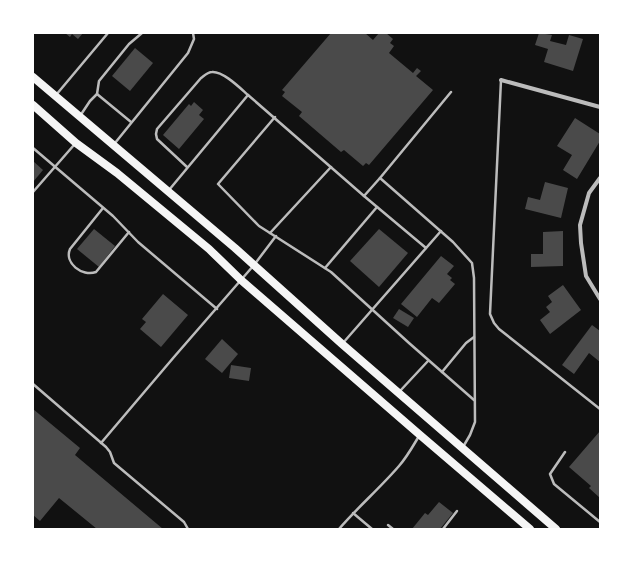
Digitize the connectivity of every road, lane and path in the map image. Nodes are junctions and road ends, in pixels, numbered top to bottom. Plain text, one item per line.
1 (108, 33) edge
2 (142, 33) edge
3 (193, 33) edge
4 (33, 77) edge
5 (501, 80) joint
6 (451, 92) dead end
7 (97, 94) junction
8 (248, 95) junction
9 (56, 96) junction
10 (33, 105) edge
11 (600, 107) edge
12 (79, 116) junction
13 (275, 117) junction
14 (131, 122) junction
15 (76, 143) junction
16 (113, 145) junction
17 (33, 148) edge
18 (55, 167) junction
19 (331, 167) junction
20 (187, 168) junction
21 (380, 178) junction
22 (600, 178) edge
23 (33, 192) edge
24 (167, 192) junction
25 (364, 196) junction
26 (377, 207) junction
27 (103, 208) junction
28 (441, 231) junction
29 (128, 232) junction
30 (270, 233) junction
31 (276, 236) junction
32 (426, 248) junction
33 (254, 265) junction
34 (325, 268) junction
35 (241, 280) junction
36 (600, 299) edge
37 (217, 309) junction
38 (371, 309) junction
39 (474, 337) junction
40 (342, 344) junction
41 (428, 361) junction
42 (442, 372) junction
43 (33, 384) edge
44 (400, 392) junction
45 (474, 400) junction
46 (600, 409) edge
47 (420, 435) junction
48 (101, 442) junction
49 (463, 448) junction
50 (566, 452) dead end
51 (457, 511) dead end
52 (353, 513) junction
53 (600, 522) edge
54 (388, 525) dead end
55 (188, 529) edge
56 (339, 529) edge
57 (372, 529) edge
58 (392, 529) edge
59 (442, 529) edge
60 (530, 529) edge
61 (556, 529) edge

1 - 9 lane
2 - 7 lane
3 - 14 lane
4 - 9 main road
5 - 11 street
5 - 46 lane
6 - 21 lane
7 - 12 lane
7 - 14 lane
8 - 13 lane
8 - 20 lane
8 - 20 lane
9 - 12 main road
10 - 15 main road
12 - 16 main road
13 - 19 lane
13 - 30 lane
14 - 16 lane
15 - 18 lane
15 - 35 main road
16 - 24 main road
17 - 18 lane
18 - 23 lane
18 - 27 lane
19 - 25 lane
19 - 30 lane
20 - 24 lane
21 - 25 lane
21 - 28 lane
22 - 36 street
24 - 33 main road
25 - 26 lane
26 - 32 lane
26 - 34 lane
27 - 29 lane
27 - 29 lane
28 - 32 lane
28 - 39 lane
29 - 37 lane
30 - 31 lane
31 - 33 lane
31 - 34 lane
32 - 38 lane
33 - 35 lane
33 - 40 main road
34 - 38 lane
35 - 37 lane
35 - 47 main road
37 - 48 lane
38 - 40 lane
38 - 41 lane
39 - 42 lane
39 - 45 lane
40 - 44 main road
41 - 42 lane
41 - 44 lane
42 - 45 lane
43 - 48 lane
44 - 49 main road
45 - 49 lane
47 - 52 lane
47 - 60 main road
48 - 55 lane
49 - 61 main road
50 - 53 lane
51 - 59 lane
52 - 56 lane
52 - 57 lane
54 - 58 lane

